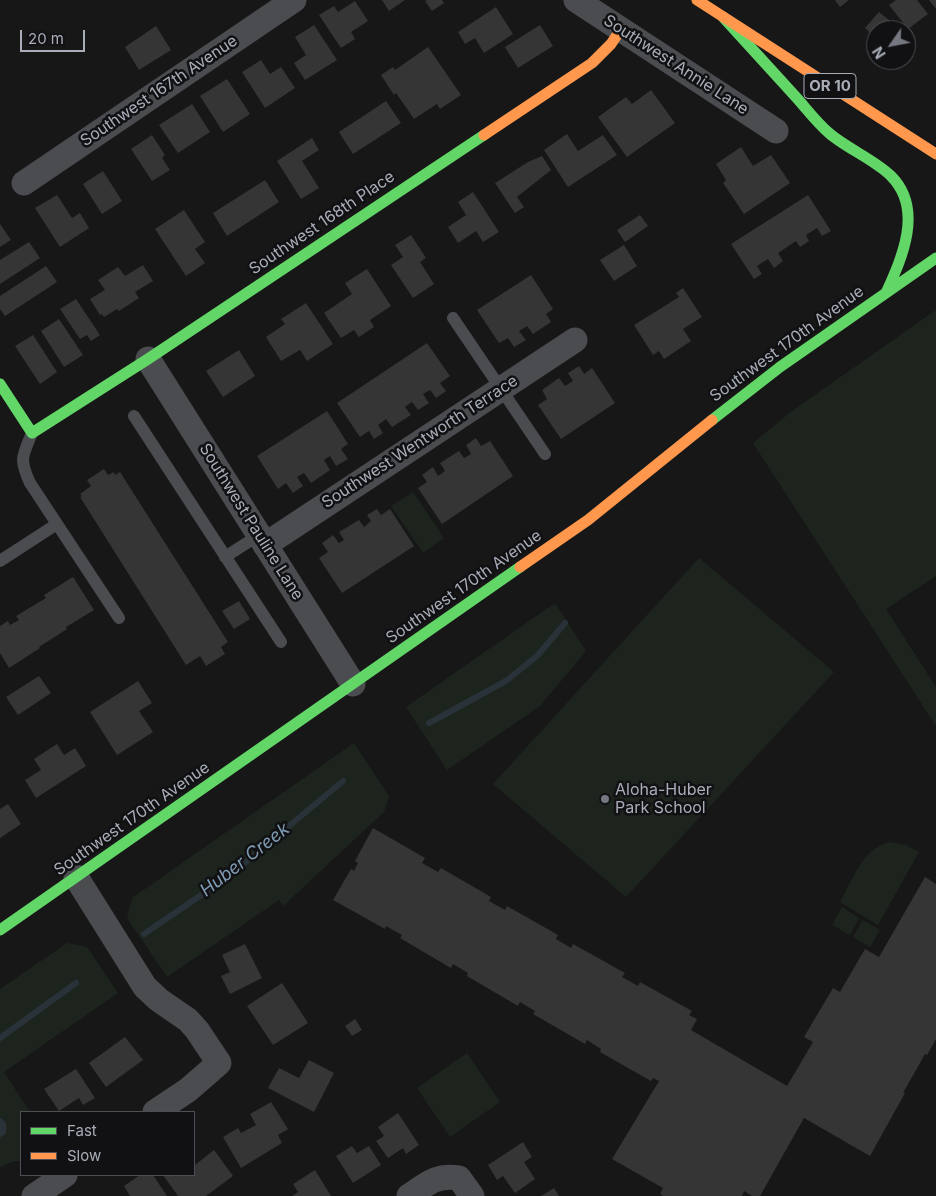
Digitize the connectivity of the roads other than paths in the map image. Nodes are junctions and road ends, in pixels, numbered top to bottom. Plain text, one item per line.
1 (294, 0) edge
2 (576, 0) edge
3 (697, 0) edge
4 (723, 17) junction
5 (621, 29) junction
6 (776, 131) dead end
7 (936, 154) edge
8 (24, 182) dead end
9 (936, 258) edge
10 (886, 293) junction
11 (453, 318) dead end
12 (575, 340) dead end
13 (148, 359) junction
14 (0, 384) edge
15 (501, 389) junction
16 (134, 416) dead end
17 (32, 433) junction
18 (545, 454) dead end
19 (57, 524) junction
20 (262, 540) junction
21 (225, 557) junction
22 (0, 561) edge
23 (119, 618) dead end
24 (281, 642) dead end
25 (353, 684) junction
26 (76, 877) junction
27 (0, 930) edge
28 (157, 1111) edge
29 (64, 1176) edge
30 (34, 1196) edge
31 (409, 1196) edge
32 (472, 1196) edge

1 - 8 street, Southwest 167th Avenue
2 - 5 street, Southwest Annie Lane
3 - 4 main road, OR 10
4 - 7 main road, OR 10
4 - 10 main road
5 - 6 street, Southwest Annie Lane
5 - 13 main road, Southwest 168th Place
9 - 10 main road, Southwest 170th Avenue
10 - 25 main road, Southwest 170th Avenue
11 - 15 lane
12 - 15 street, Southwest Wentworth Terrace
13 - 17 main road, Southwest 168th Place
13 - 20 street, Southwest Pauline Lane
14 - 17 main road
15 - 18 lane
15 - 20 street, Southwest Wentworth Terrace
16 - 21 lane
17 - 19 lane
19 - 22 lane
19 - 23 lane
20 - 21 lane
20 - 25 street, Southwest Pauline Lane
21 - 24 lane
25 - 26 main road, Southwest 170th Avenue
26 - 27 main road, Southwest 170th Avenue
26 - 28 street
29 - 30 street
31 - 32 street

